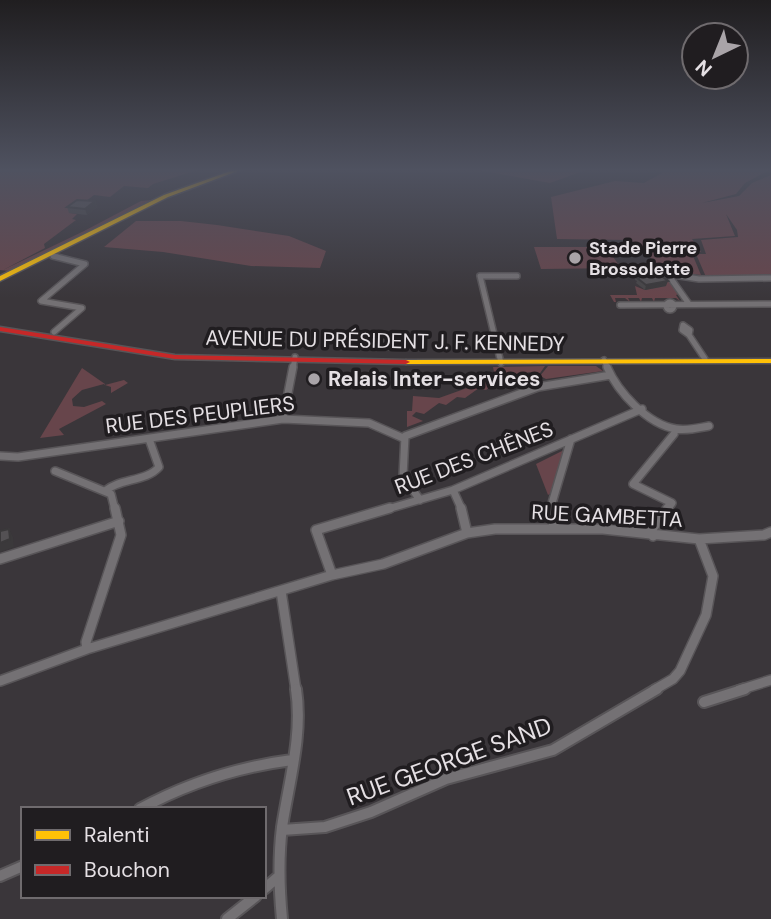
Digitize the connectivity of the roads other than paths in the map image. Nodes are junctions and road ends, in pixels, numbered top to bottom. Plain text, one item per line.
1 (134, 212) edge
2 (140, 212) edge
3 (71, 245) junction
4 (51, 255) junction
5 (667, 274) dead end
6 (517, 276) dead end
7 (771, 278) edge
8 (0, 281) edge
9 (672, 281) dead end
10 (620, 304) dead end
11 (689, 304) junction
12 (771, 304) edge
13 (674, 313) junction
14 (0, 327) edge
15 (54, 332) junction
16 (295, 358) junction
17 (705, 359) junction
18 (771, 359) edge
19 (604, 361) junction
20 (501, 362) junction
21 (611, 375) junction
22 (642, 409) junction
23 (283, 419) junction
24 (709, 426) dead end
25 (674, 434) dead end
26 (403, 438) junction
27 (149, 439) junction
28 (571, 439) junction
29 (0, 456) edge
30 (55, 471) dead end
31 (453, 490) junction
32 (105, 491) junction
33 (420, 500) junction
34 (119, 521) junction
35 (555, 529) junction
36 (771, 532) edge
37 (467, 533) junction
38 (653, 536) junction
39 (699, 539) junction
40 (0, 559) edge
41 (332, 575) junction
42 (281, 591) junction
43 (87, 649) junction
44 (771, 680) edge
45 (0, 681) edge
46 (704, 702) dead end
47 (292, 760) junction
48 (143, 807) edge
49 (282, 830) junction
50 (21, 867) edge
51 (0, 876) edge
52 (278, 877) junction
53 (266, 887) edge
54 (253, 898) edge
55 (226, 919) edge
56 (282, 919) edge

1 - 3 main road
2 - 3 main road
3 - 4 main road
4 - 8 main road
4 - 15 street
5 - 7 street
6 - 20 street
9 - 11 street
10 - 13 street
11 - 12 street
11 - 13 street
13 - 17 street
14 - 15 main road, AVENUE DU PRÉSIDENT J. F. KENNEDY
14 - 16 main road, AVENUE DU PRÉSIDENT J. F. KENNEDY
15 - 16 main road, AVENUE DU PRÉSIDENT J. F. KENNEDY
16 - 20 main road, AVENUE DU PRÉSIDENT J. F. KENNEDY
16 - 23 street
17 - 18 main road, AVENUE DU PRÉSIDENT J. F. KENNEDY
17 - 19 main road, AVENUE DU PRÉSIDENT J. F. KENNEDY
18 - 19 main road, AVENUE DU PRÉSIDENT J. F. KENNEDY
19 - 20 main road, AVENUE DU PRÉSIDENT J. F. KENNEDY
19 - 21 street
21 - 22 street
21 - 26 street
22 - 24 street
22 - 28 street, RUE DES CHÊNES
23 - 26 street, RUE DES PEUPLIERS
23 - 27 street, RUE DES PEUPLIERS
25 - 38 street
26 - 33 street
27 - 29 street, RUE DES PEUPLIERS
27 - 32 street
28 - 31 street, RUE DES CHÊNES
28 - 35 street
30 - 32 street
31 - 33 street, RUE DES CHÊNES
31 - 37 street
32 - 34 street
33 - 41 street, RUE DES CHÊNES
34 - 40 street
34 - 43 street
35 - 37 street, RUE GAMBETTA
35 - 38 street, RUE GAMBETTA
36 - 39 street, RUE GAMBETTA
37 - 41 street, RUE GAMBETTA
38 - 39 street, RUE GAMBETTA
39 - 49 street, RUE GEORGE SAND
41 - 42 street, RUE GAMBETTA
42 - 43 street, RUE GAMBETTA
42 - 47 street
43 - 45 street, RUE GAMBETTA
44 - 46 street
47 - 48 street
47 - 49 street
49 - 52 street
50 - 51 street
52 - 53 street
52 - 56 street
54 - 55 street

